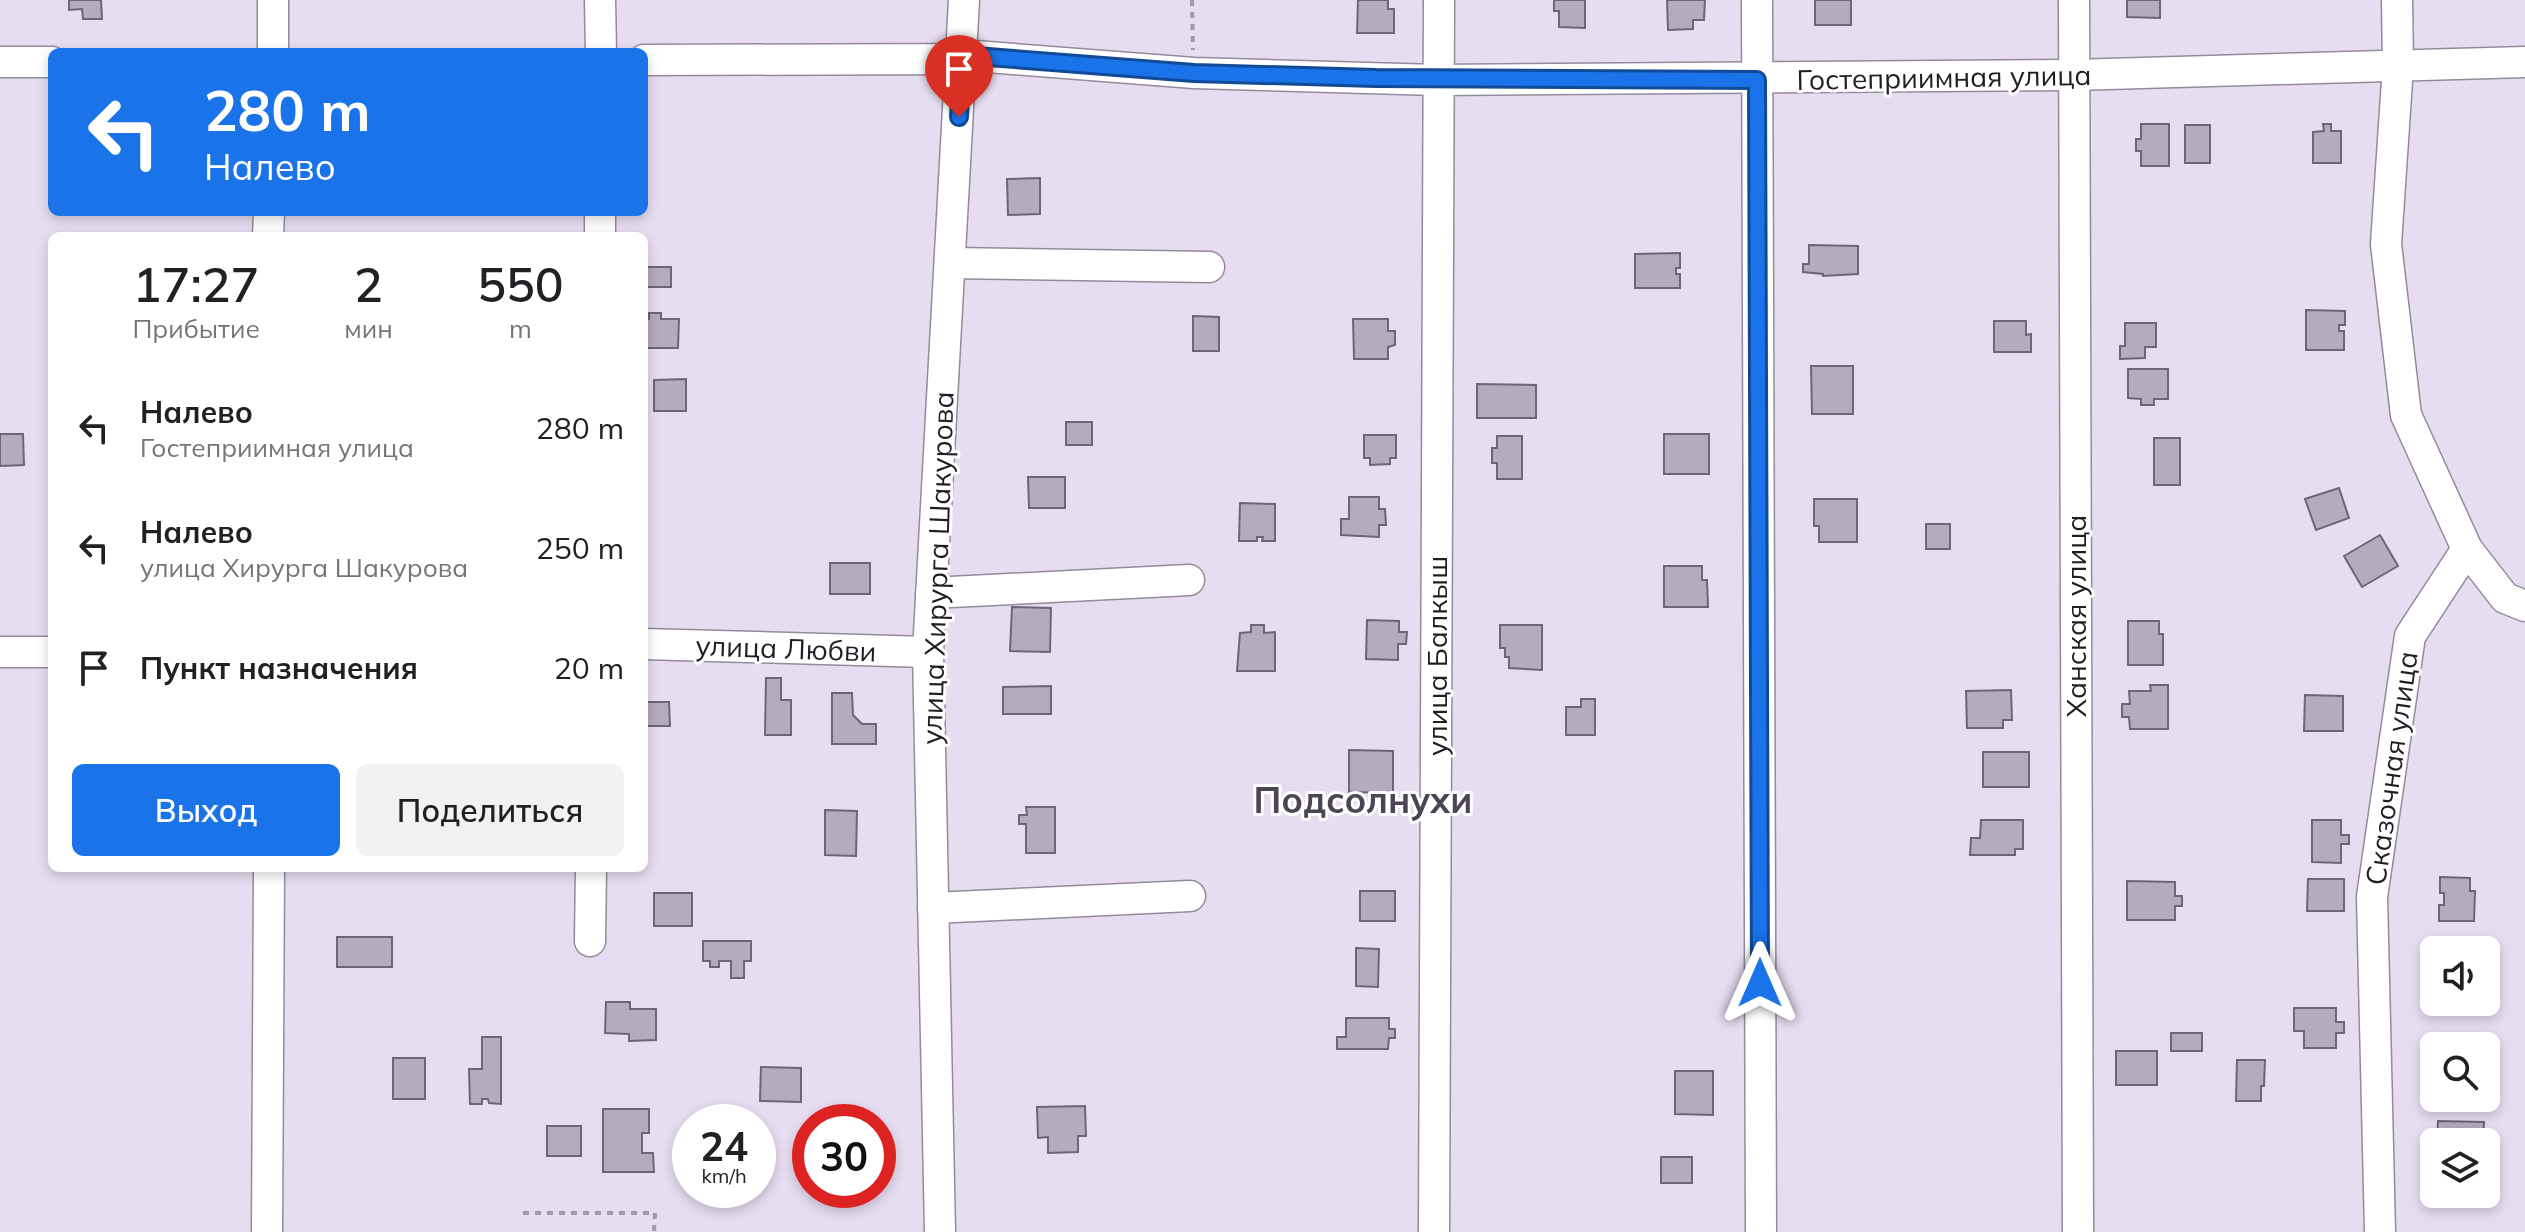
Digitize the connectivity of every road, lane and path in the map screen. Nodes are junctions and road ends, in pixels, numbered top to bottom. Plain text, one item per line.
1 (273, 0) edge
2 (600, 0) edge
3 (964, 0) edge
4 (1192, 0) edge
5 (1439, 0) edge
6 (1757, 0) edge
7 (2074, 0) edge
8 (2397, 0) edge
9 (273, 48) edge
10 (601, 48) edge
11 (962, 59) junction
12 (648, 60) edge
13 (0, 62) edge
14 (48, 62) edge
15 (2525, 62) edge
16 (2398, 66) junction
17 (1194, 73) junction
18 (2073, 75) junction
19 (1437, 80) junction
20 (1757, 80) junction
21 (950, 263) junction
22 (1209, 267) dead end
23 (2467, 549) junction
24 (1189, 580) dead end
25 (931, 593) junction
26 (2525, 606) edge
27 (648, 644) edge
28 (0, 652) edge
29 (48, 652) edge
30 (928, 652) junction
31 (269, 872) edge
32 (591, 872) edge
33 (1190, 896) dead end
34 (933, 908) junction
35 (590, 941) dead end
36 (523, 1213) dead end
37 (267, 1232) edge
38 (654, 1232) edge
39 (940, 1232) edge
40 (1434, 1232) edge
41 (1761, 1232) edge
42 (2078, 1232) edge
43 (2380, 1232) edge

1 - 9 street
2 - 10 street
3 - 11 street, улица Хирурга Шакурова
4 - 17 path
5 - 19 street, улица Балкыш
6 - 20 street
7 - 18 street, Ханская улица
8 - 16 street
11 - 12 street, Гостеприимная улица
11 - 17 street, Гостеприимная улица
11 - 21 street, улица Хирурга Шакурова
13 - 14 street
15 - 16 street, Гостеприимная улица
16 - 18 street, Гостеприимная улица
16 - 23 street
17 - 19 street, Гостеприимная улица
18 - 20 street, Гостеприимная улица
18 - 42 street, Ханская улица
19 - 20 street, Гостеприимная улица
19 - 40 street, улица Балкыш
20 - 41 street
21 - 22 street
21 - 25 street, улица Хирурга Шакурова
23 - 26 street
23 - 43 street, Сказочная улица
24 - 25 street
25 - 30 street, улица Хирурга Шакурова
27 - 30 street, улица Любви
28 - 29 street
30 - 34 street, улица Хирурга Шакурова
31 - 37 street
32 - 35 street
33 - 34 street
34 - 39 street, улица Хирурга Шакурова
36 - 38 path

